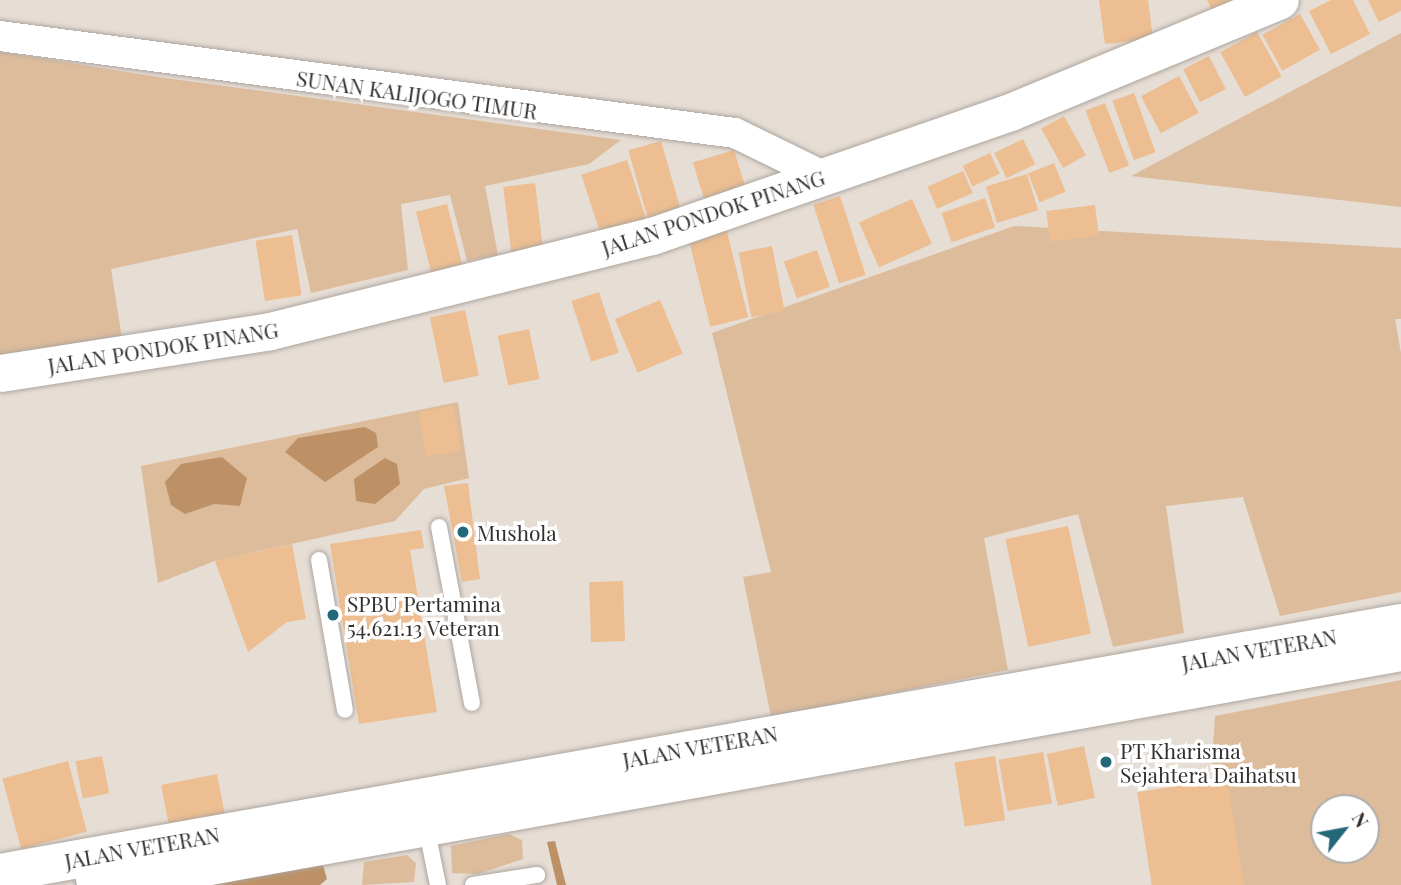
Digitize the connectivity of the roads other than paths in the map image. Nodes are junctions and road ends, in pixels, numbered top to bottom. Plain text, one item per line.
1 (1280, 0) edge
2 (0, 36) edge
3 (825, 177) junction
4 (0, 373) edge
5 (439, 527) dead end
6 (319, 560) dead end
7 (1401, 623) edge
8 (1401, 652) edge
9 (472, 704) dead end
10 (345, 710) dead end
11 (426, 825) junction
12 (0, 873) edge
13 (537, 875) dead end
14 (89, 876) edge
15 (438, 885) edge
16 (473, 885) edge

1 - 3 street, JALAN PONDOK PINANG
2 - 3 street, SUNAN KALIJOGO TIMUR
3 - 4 street, JALAN PONDOK PINANG
5 - 9 lane
6 - 10 lane
7 - 14 main road, JALAN VETERAN
8 - 11 main road, JALAN VETERAN
11 - 14 main road, JALAN VETERAN
11 - 15 lane
12 - 14 main road, JALAN VETERAN
13 - 16 lane

